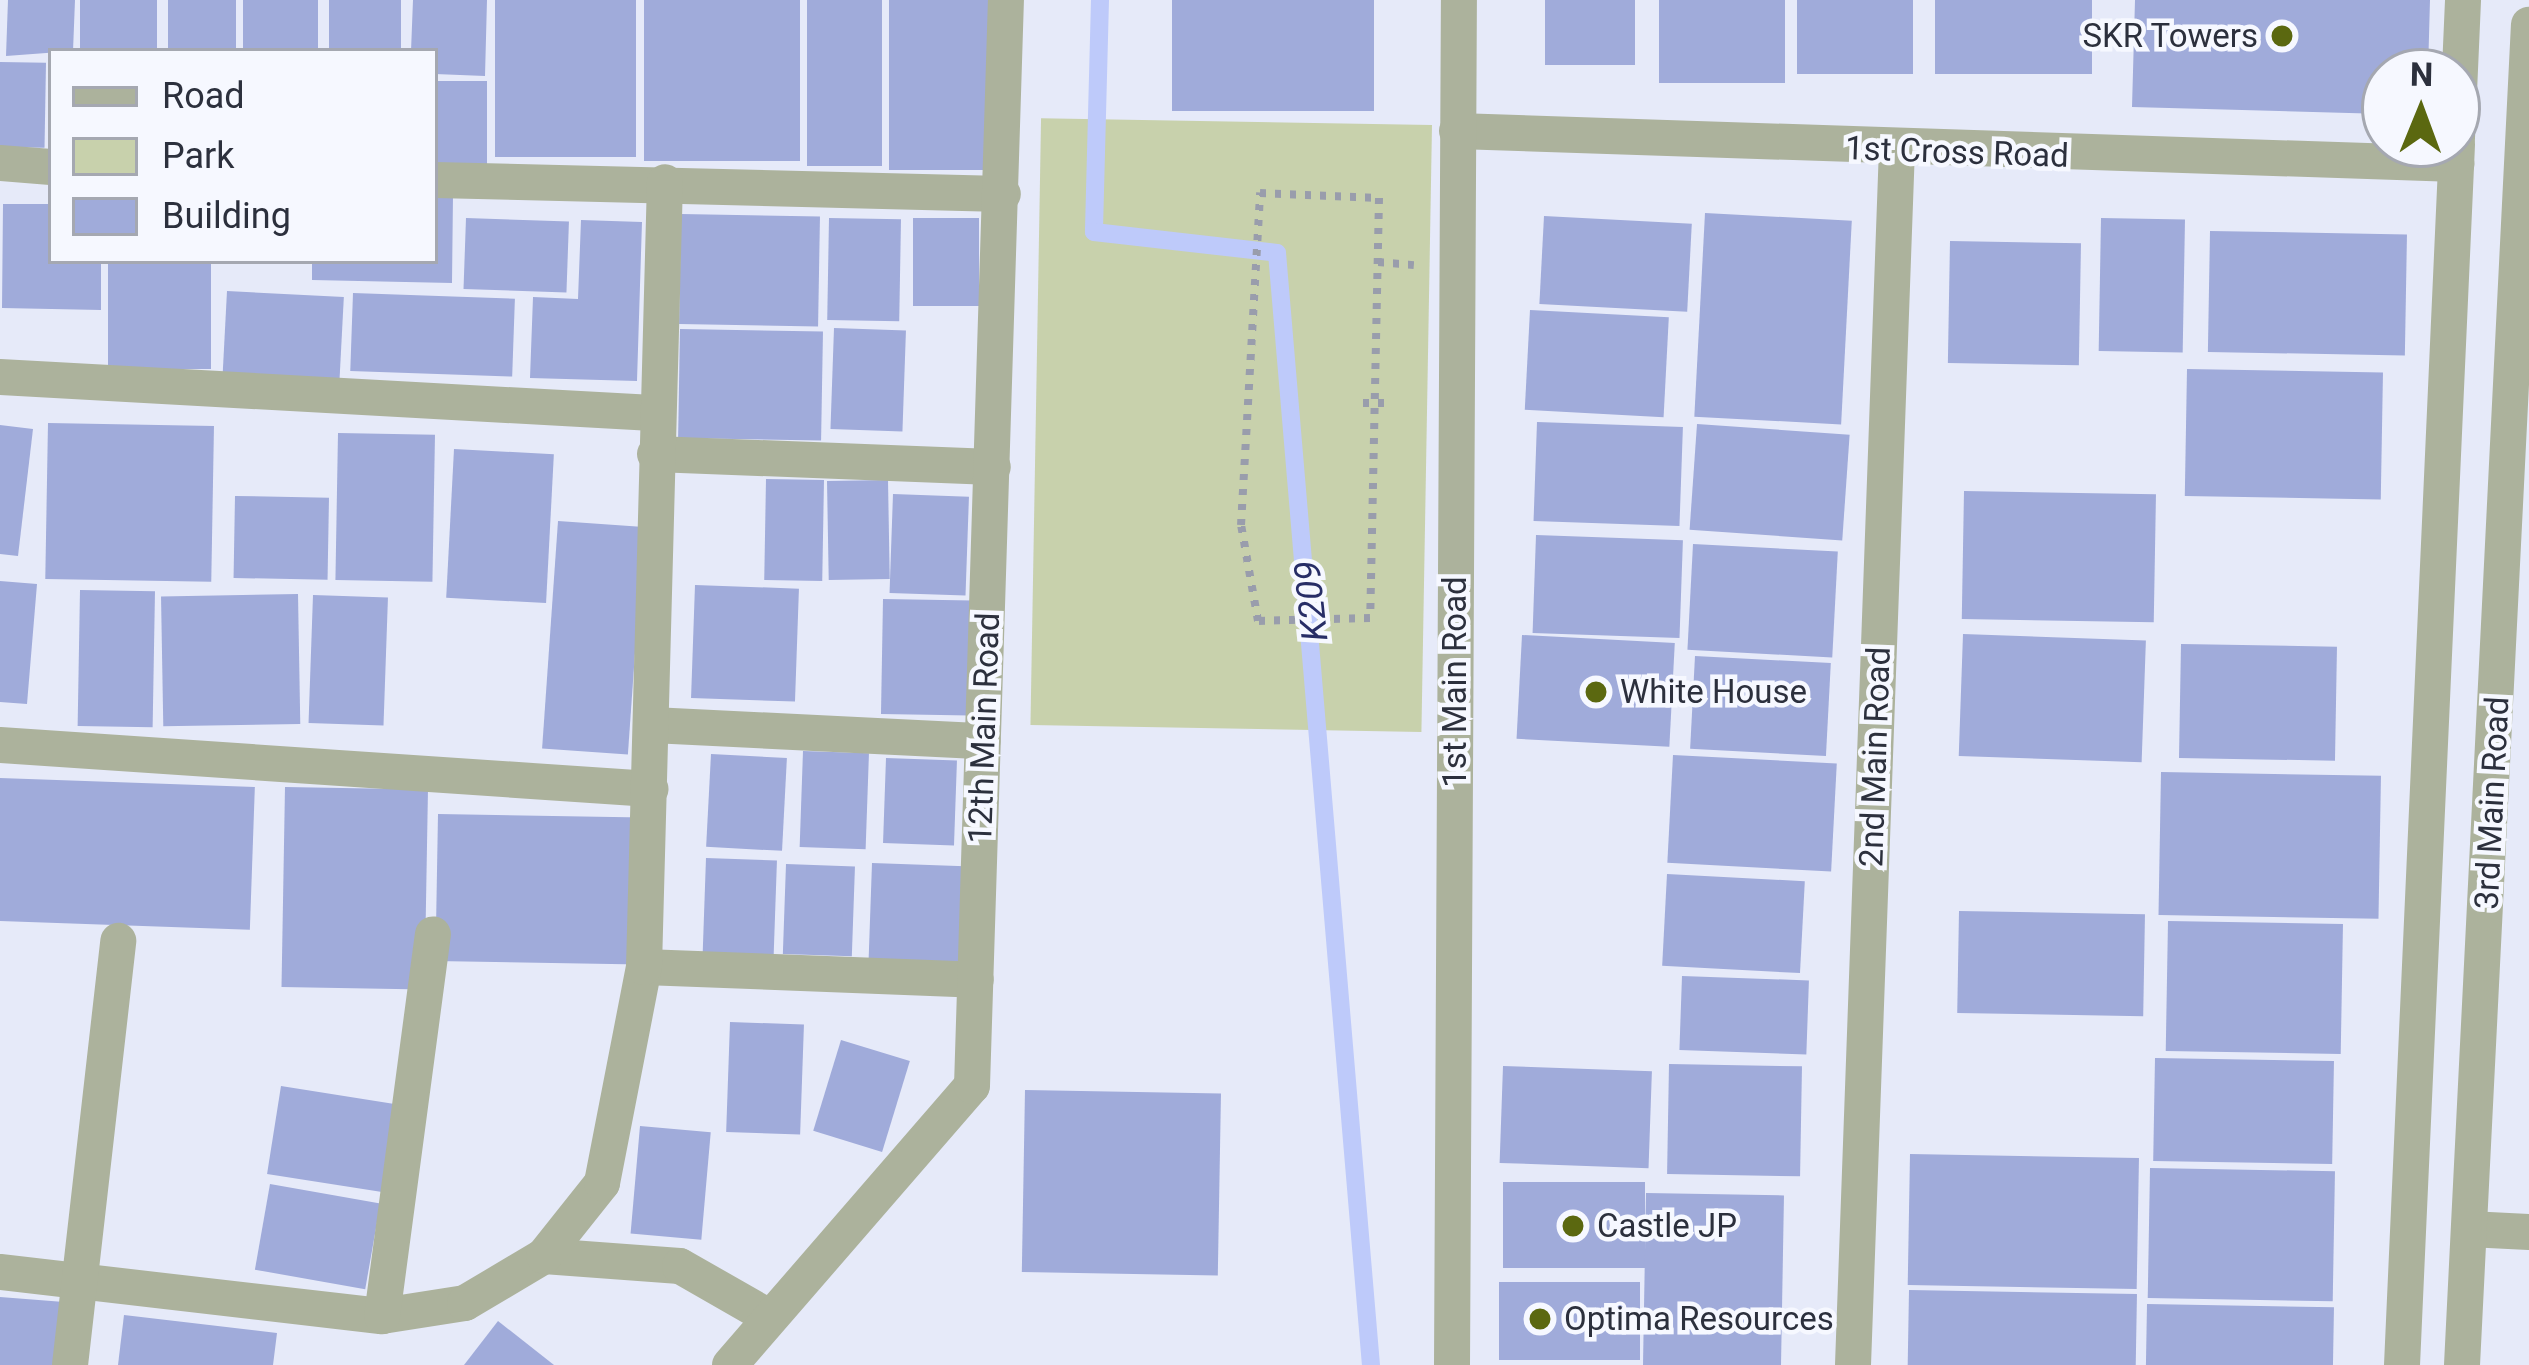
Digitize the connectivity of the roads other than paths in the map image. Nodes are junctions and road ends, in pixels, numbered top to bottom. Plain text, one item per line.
1 (1006, 0) edge
2 (1459, 0) edge
3 (2463, 0) edge
4 (2529, 26) edge
5 (2461, 48) edge
6 (1457, 131) junction
7 (2361, 149) edge
8 (1897, 150) junction
9 (0, 163) edge
10 (48, 167) edge
11 (2455, 168) edge
12 (438, 180) edge
13 (665, 182) junction
14 (1003, 194) junction
15 (0, 377) edge
16 (652, 413) junction
17 (655, 454) junction
18 (992, 467) junction
19 (2514, 666) edge
20 (652, 725) junction
21 (983, 740) junction
22 (0, 745) edge
23 (651, 789) junction
24 (433, 934) dead end
25 (118, 941) dead end
26 (644, 967) junction
27 (976, 980) junction
28 (2469, 1228) junction
29 (2529, 1232) edge
30 (544, 1256) junction
31 (0, 1272) edge
32 (80, 1278) junction
33 (382, 1316) junction
34 (769, 1317) junction
35 (70, 1365) edge
36 (730, 1365) edge
37 (1452, 1365) edge
38 (1853, 1365) edge
39 (2402, 1365) edge
40 (2462, 1365) edge

1 - 14 street, 12th Main Road
2 - 6 street, 1st Main Road
3 - 5 street, 3rd Main Road
4 - 19 street, 3rd Main Road
6 - 8 street, 1st Cross Road
6 - 37 street, 1st Main Road
7 - 8 street, 1st Cross Road
8 - 38 street, 2nd Main Road
9 - 10 street
11 - 39 street, 3rd Main Road
12 - 13 street
13 - 14 street
13 - 16 street
14 - 18 street, 12th Main Road
15 - 16 street
16 - 17 street
17 - 18 street
17 - 20 street
18 - 21 street, 12th Main Road
19 - 28 street, 3rd Main Road
20 - 21 street
20 - 23 street
21 - 27 street, 12th Main Road
22 - 23 street
23 - 26 street
24 - 33 street
25 - 32 street
26 - 27 street
26 - 30 street
27 - 34 street, 12th Main Road
28 - 29 street
28 - 40 street, 3rd Main Road
30 - 33 street
30 - 34 street
31 - 32 street
32 - 33 street
32 - 35 street
34 - 36 street, 12th Main Road

